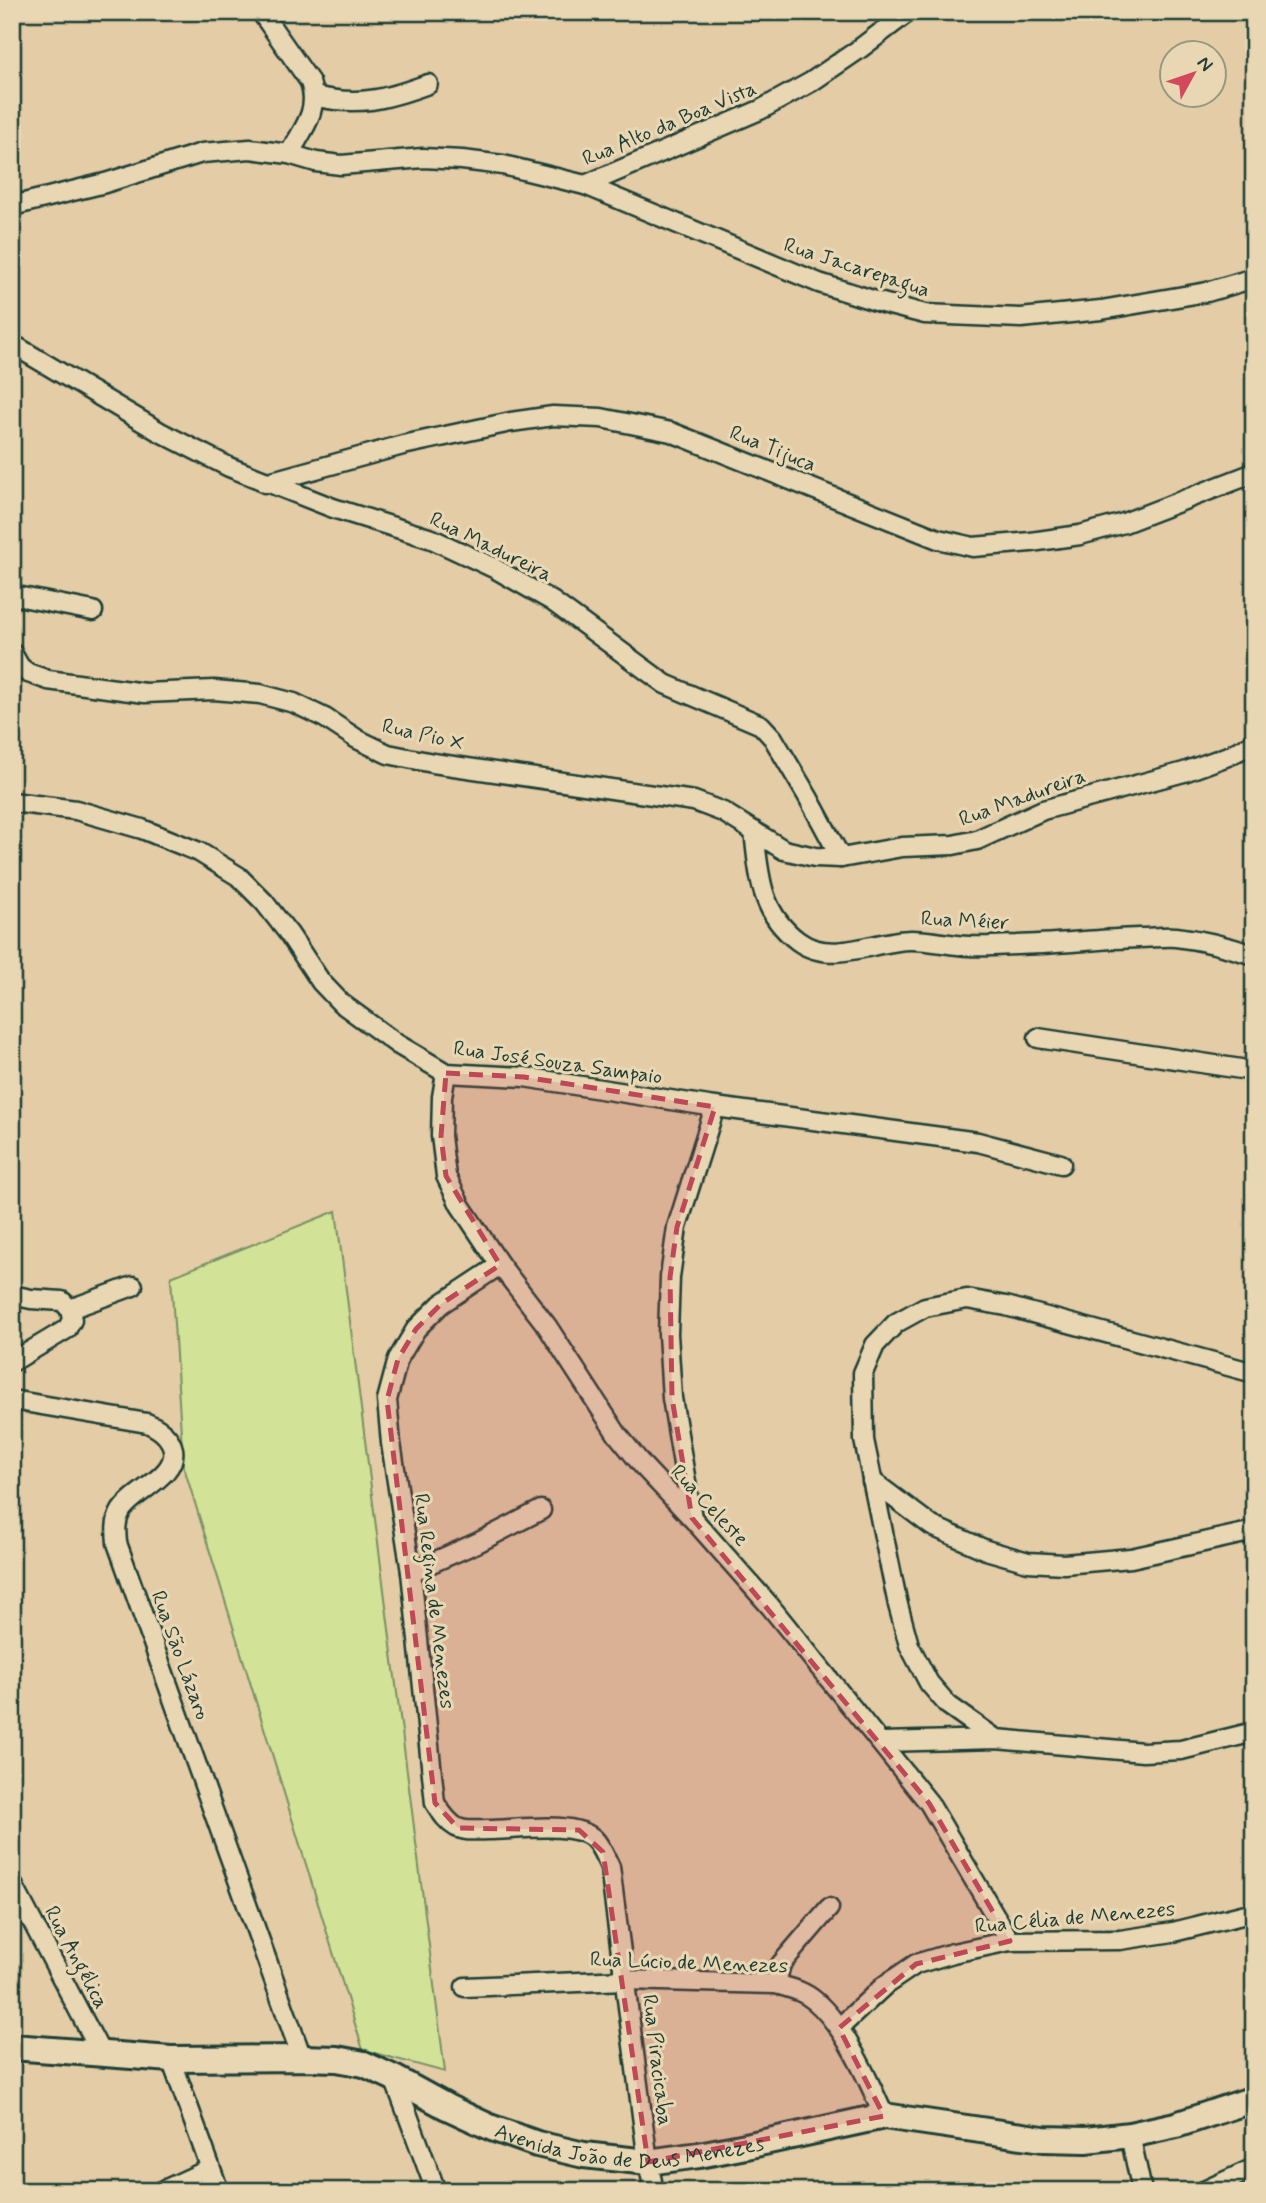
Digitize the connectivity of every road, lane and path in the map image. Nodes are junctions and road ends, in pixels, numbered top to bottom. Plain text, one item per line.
1 (261, 12) edge
2 (908, 12) edge
3 (428, 84) dead end
4 (314, 96) junction
5 (289, 153) junction
6 (585, 185) junction
7 (12, 206) edge
8 (1254, 278) edge
9 (12, 344) edge
10 (1254, 473) edge
11 (265, 483) junction
12 (12, 595) edge
13 (93, 611) dead end
14 (12, 653) edge
15 (1254, 743) edge
16 (12, 802) edge
17 (754, 831) junction
18 (841, 858) junction
19 (1254, 955) edge
20 (1038, 1038) dead end
21 (1254, 1071) edge
22 (446, 1073) junction
23 (715, 1107) junction
24 (1061, 1164) dead end
25 (500, 1265) junction
26 (133, 1286) dead end
27 (12, 1295) edge
28 (70, 1309) junction
29 (12, 1362) edge
30 (1254, 1373) edge
31 (12, 1400) edge
32 (873, 1480) junction
33 (541, 1510) dead end
34 (692, 1518) junction
35 (1254, 1531) edge
36 (411, 1572) junction
37 (1254, 1732) edge
38 (996, 1739) junction
39 (882, 1742) junction
40 (603, 1852) joint
41 (12, 1882) edge
42 (829, 1908) dead end
43 (1254, 1912) edge
44 (1010, 1941) junction
45 (624, 1980) junction
46 (776, 1984) junction
47 (465, 1987) dead end
48 (839, 2028) junction
49 (12, 2047) edge
50 (101, 2053) junction
51 (302, 2058) junction
52 (171, 2059) junction
53 (394, 2077) junction
54 (1254, 2099) edge
55 (884, 2116) junction
56 (1130, 2135) junction
57 (648, 2162) junction
58 (1254, 2168) edge
59 (210, 2169) junction
60 (162, 2191) edge
61 (219, 2191) edge
62 (436, 2191) edge
63 (654, 2191) edge
64 (1142, 2191) edge
65 (1204, 2191) edge

1 - 4 street
2 - 6 street, Rua Alto da Boa Vista
3 - 4 street
4 - 5 street
5 - 6 street, Rua Alto da Boa Vista
5 - 7 street, Rua Alto da Boa Vista
6 - 8 street, Rua Jacarepagua
9 - 11 street, Rua Madureira
10 - 11 street, Rua Tijuca
11 - 18 street, Rua Madureira
12 - 13 street
14 - 17 street, Rua Pio X
15 - 18 street, Rua Madureira
16 - 22 street, Rua José Souza Sampaio
17 - 18 street, Rua Madureira
17 - 19 street, Rua Méier
20 - 21 street
22 - 23 street, Rua José Souza Sampaio
22 - 25 street, Rua Celeste
23 - 24 street, Rua José Souza Sampaio
23 - 34 street
25 - 34 street, Rua Celeste
25 - 36 street, Rua Regina de Menezes
26 - 28 street
27 - 28 street
28 - 29 street
30 - 32 street
31 - 51 street, Rua São Lázaro
32 - 35 street
32 - 38 street
33 - 36 street
34 - 39 street, Rua Celeste
36 - 40 street, Rua Regina de Menezes
37 - 38 street
38 - 39 street
39 - 44 street, Rua Celeste
40 - 45 street, Rua Piracicaba
41 - 50 street, Rua Angélica
42 - 46 street
43 - 44 street, Rua Célia de Menezes
44 - 48 street, Rua Célia de Menezes
45 - 46 street, Rua Lúcio de Menezes
45 - 47 street, Rua Lúcio de Menezes
45 - 57 street, Rua Piracicaba
46 - 48 street, Rua Lúcio de Menezes
48 - 55 street, Rua Lúcio de Menezes
49 - 50 street, Avenida João de Deus Menezes
50 - 52 street, Avenida João de Deus Menezes
51 - 52 street, Avenida João de Deus Menezes
51 - 53 street, Avenida João de Deus Menezes
52 - 59 street
53 - 57 street, Avenida João de Deus Menezes
53 - 62 street
54 - 56 street, Avenida João de Deus Menezes
55 - 56 street, Avenida João de Deus Menezes
55 - 57 street, Avenida João de Deus Menezes
56 - 64 street
57 - 63 street, Rua Piracicaba
58 - 65 street
59 - 60 street
59 - 61 street

